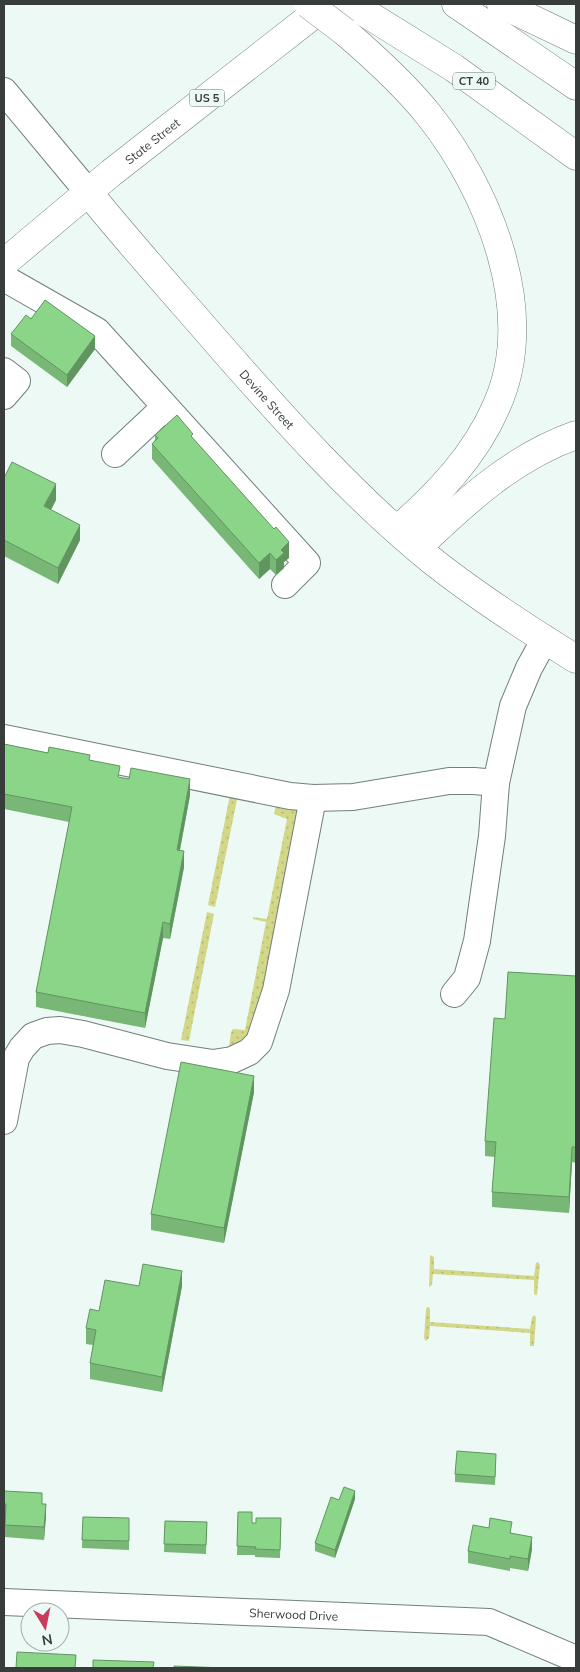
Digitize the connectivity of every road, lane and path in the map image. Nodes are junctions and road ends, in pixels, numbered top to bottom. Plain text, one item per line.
1 (308, 4) edge
2 (327, 4) edge
3 (456, 4) edge
4 (501, 4) edge
5 (359, 9) edge
6 (576, 40) edge
7 (576, 86) edge
8 (4, 91) edge
9 (576, 156) edge
10 (88, 192) junction
11 (4, 263) edge
12 (4, 278) edge
13 (4, 371) edge
14 (4, 396) edge
15 (165, 407) junction
16 (576, 435) edge
17 (115, 454) dead end
18 (397, 530) junction
19 (417, 548) junction
20 (285, 585) dead end
21 (545, 639) junction
22 (576, 659) edge
23 (4, 738) edge
24 (496, 783) junction
25 (313, 798) junction
26 (454, 994) dead end
27 (4, 1121) edge
28 (4, 1602) edge
29 (576, 1659) edge

1 - 18 main road, bridge
2 - 10 main road, State Street / US 5
3 - 7 main road
4 - 6 main road
5 - 9 main road, CT 40
8 - 10 street, Devine Street
10 - 11 main road, State Street / US 5
10 - 18 main road, Devine Street
12 - 15 street
13 - 14 street
15 - 17 street
15 - 20 street
16 - 19 main road
18 - 19 main road, Devine Street
19 - 21 main road, Devine Street
21 - 22 main road, Devine Street
21 - 24 street
23 - 25 street
24 - 25 street
24 - 26 street
25 - 27 street
28 - 29 street, Sherwood Drive

